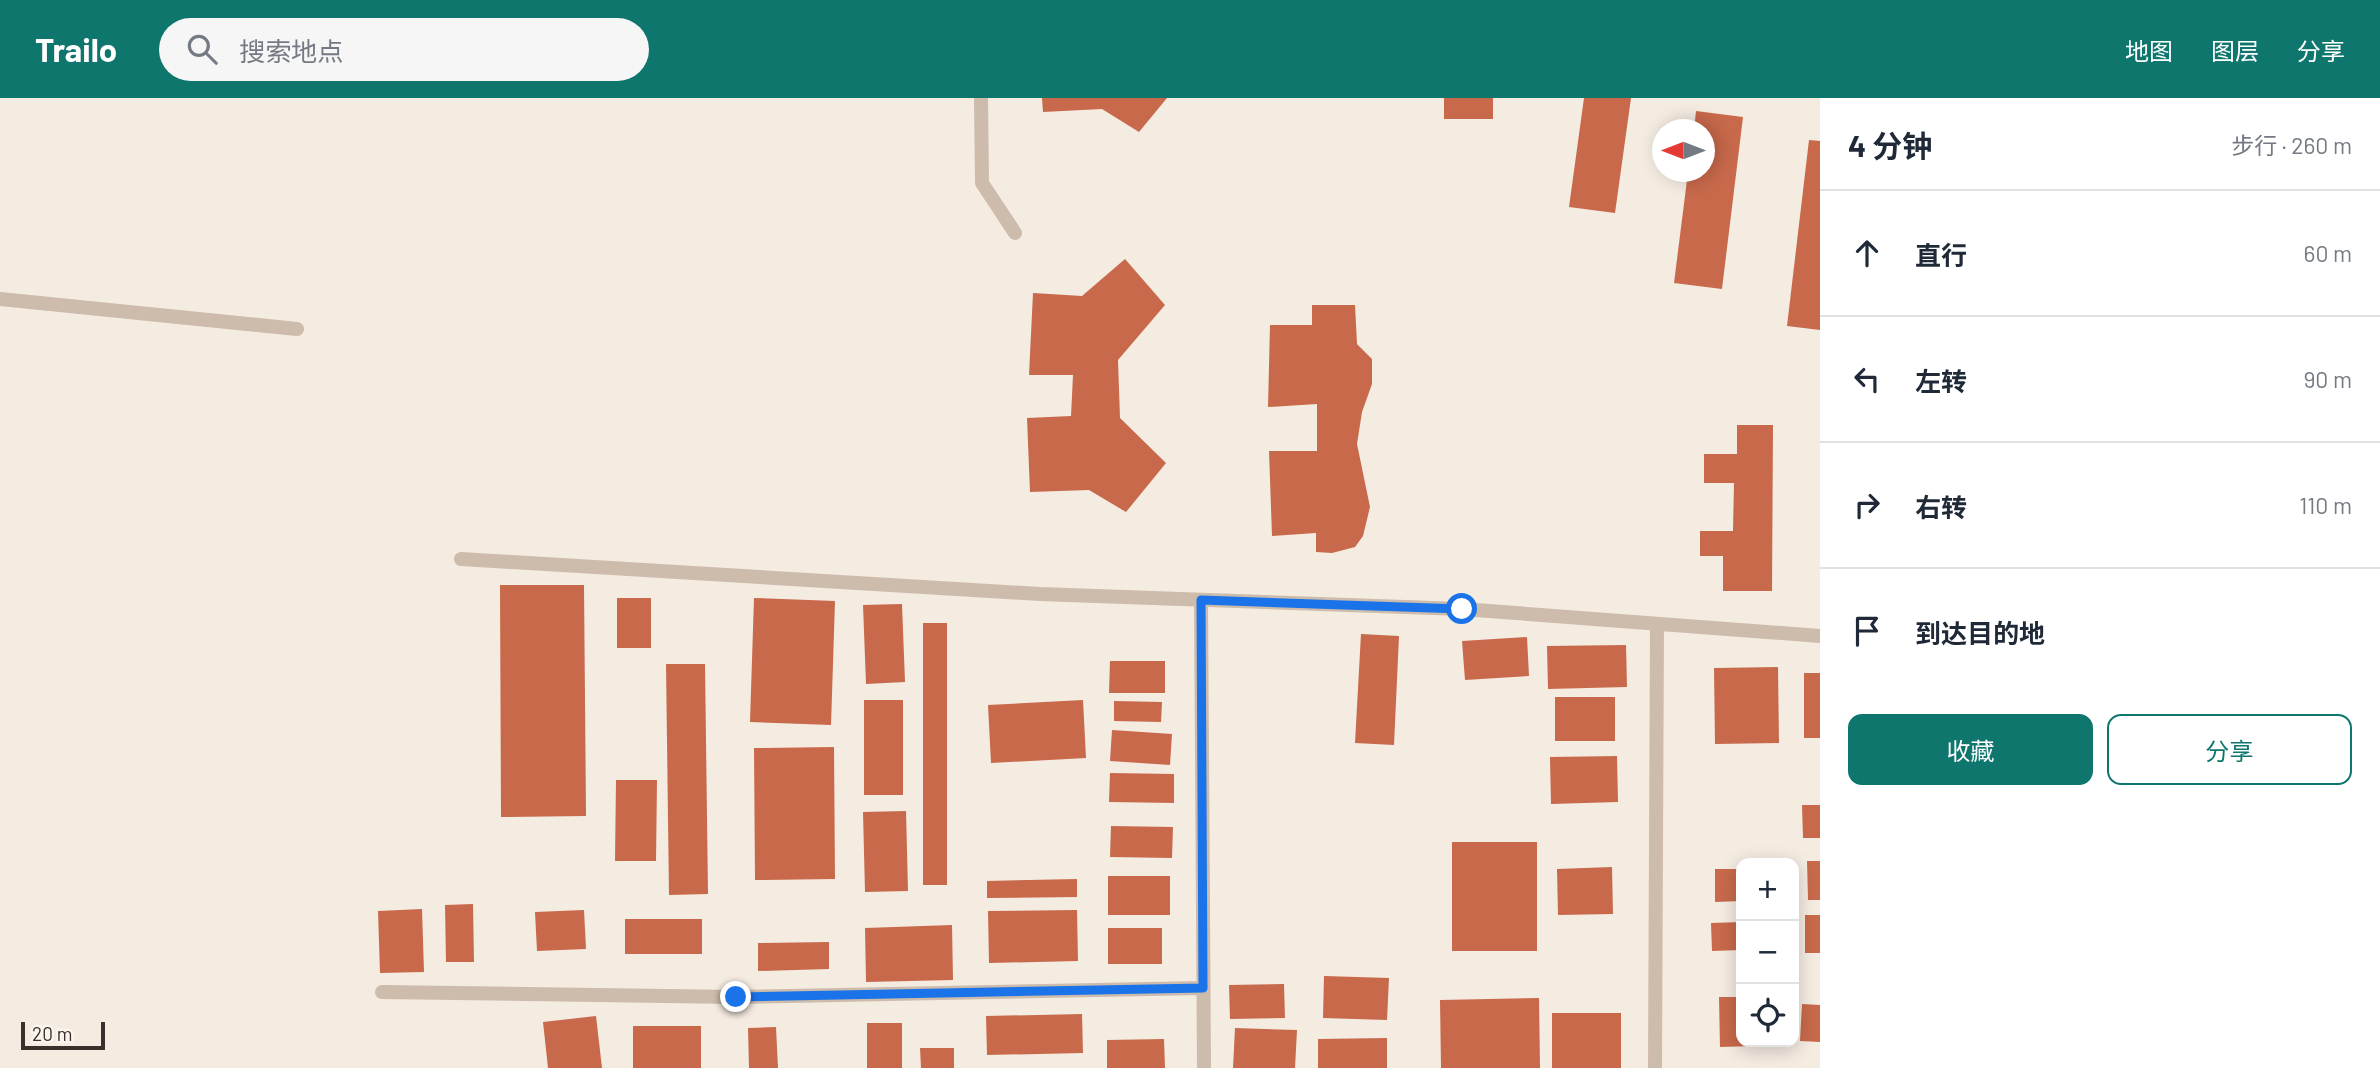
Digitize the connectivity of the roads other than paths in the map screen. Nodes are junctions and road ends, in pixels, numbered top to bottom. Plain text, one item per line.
1 (981, 98) edge
2 (1015, 233) dead end
3 (0, 299) edge
4 (297, 328) dead end
5 (461, 559) dead end
6 (1201, 600) junction
7 (1657, 624) junction
8 (1820, 636) edge
9 (1203, 988) junction
10 (382, 992) dead end
11 (1204, 1068) edge
12 (1655, 1068) edge

1 - 2 lane
3 - 4 lane
5 - 6 lane
6 - 7 lane
6 - 9 lane
7 - 8 lane
7 - 12 lane
9 - 10 lane
9 - 11 lane

